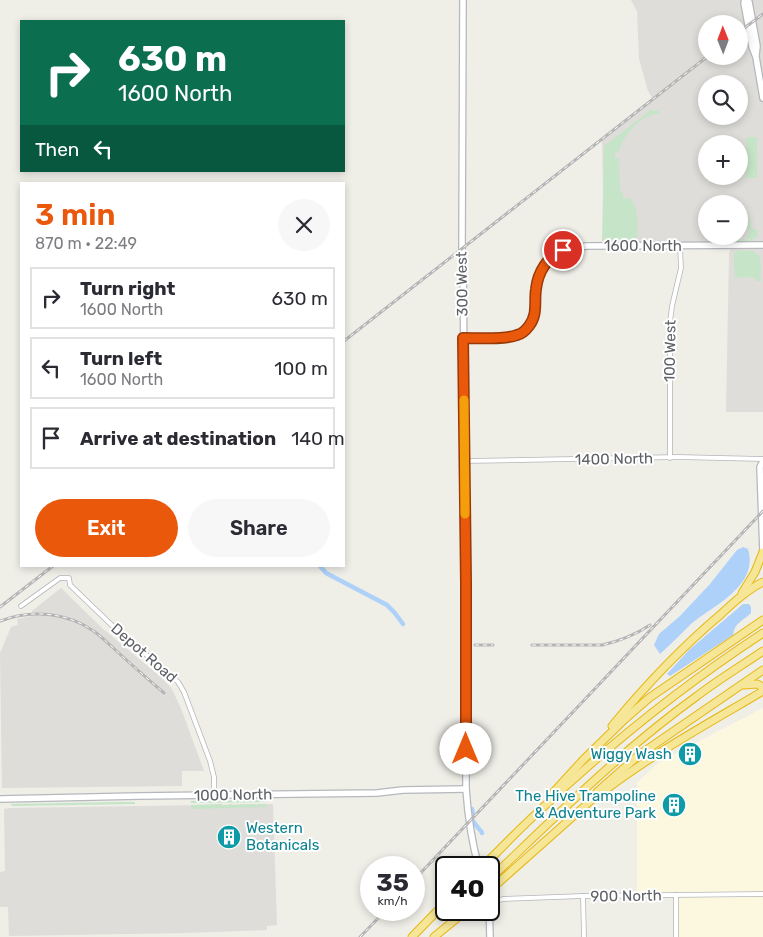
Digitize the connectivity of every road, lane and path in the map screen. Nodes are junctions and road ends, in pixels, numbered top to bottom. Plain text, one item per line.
1 (463, 0) edge
2 (746, 0) edge
3 (763, 98) edge
4 (763, 245) edge
5 (680, 246) junction
6 (463, 338) junction
7 (670, 458) junction
8 (763, 460) edge
9 (465, 461) junction
10 (763, 552) edge
11 (763, 582) edge
12 (735, 602) junction
13 (21, 606) dead end
14 (763, 620) edge
15 (763, 633) edge
16 (760, 653) edge
17 (763, 670) edge
18 (763, 687) edge
19 (737, 688) junction
20 (763, 691) edge
21 (582, 760) junction
22 (466, 789) junction
23 (214, 795) junction
24 (595, 797) junction
25 (0, 799) edge
26 (536, 813) junction
27 (476, 856) edge
28 (493, 856) edge
29 (500, 869) edge
30 (500, 880) edge
31 (763, 894) edge
32 (676, 895) junction
33 (584, 896) junction
34 (500, 900) edge
35 (435, 913) edge
36 (448, 921) edge
37 (453, 921) edge
38 (490, 921) edge
39 (412, 937) edge
40 (433, 937) edge
41 (490, 937) edge
42 (584, 937) edge
43 (676, 937) edge

1 - 6 street, 300 West
2 - 3 street
4 - 5 street, 1600 North
5 - 6 street, 1600 North
5 - 7 street, 100 West
6 - 9 street, 300 West
7 - 8 street, 1400 North
7 - 9 street, 1400 North
8 - 10 street
9 - 22 street, 300 West
10 - 12 highway
11 - 12 highway
12 - 21 highway
13 - 23 street, Depot Road
14 - 21 highway
15 - 26 highway
16 - 29 highway
17 - 19 highway
18 - 19 highway
19 - 24 highway
20 - 24 highway
21 - 26 highway
22 - 23 street, 1000 North
22 - 27 street, 300 West
23 - 25 street, 1000 North
24 - 30 highway
26 - 28 highway
31 - 32 street, 900 North
32 - 33 street, 900 North
32 - 43 street
33 - 34 street, 900 North
33 - 42 street
35 - 39 highway
36 - 40 highway
37 - 40 highway
38 - 41 street

